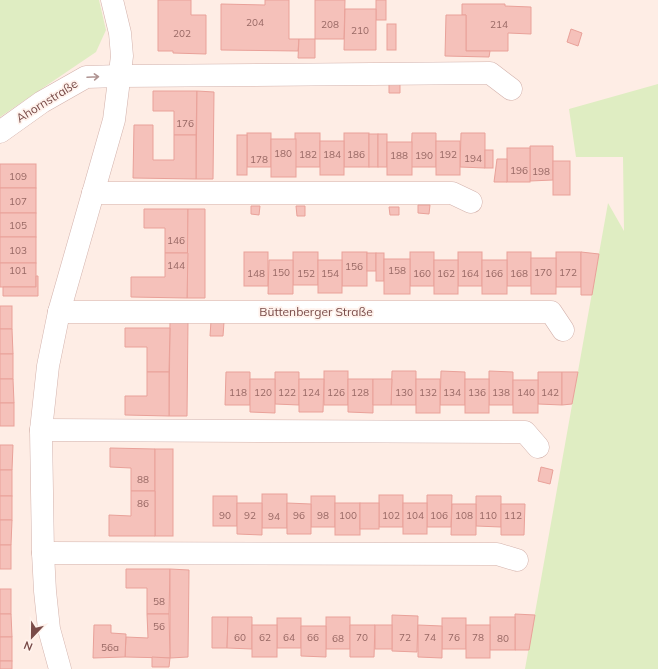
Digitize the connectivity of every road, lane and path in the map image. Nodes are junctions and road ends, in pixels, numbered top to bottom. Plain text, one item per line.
1 (112, 0) edge
2 (120, 76) junction
3 (511, 89) dead end
4 (0, 132) edge
5 (93, 193) junction
6 (471, 202) dead end
7 (59, 312) junction
8 (563, 330) dead end
9 (41, 430) junction
10 (538, 447) dead end
11 (43, 554) junction
12 (517, 560) dead end
13 (60, 669) edge

1 - 2 street
2 - 3 street
4 -> 2 street, Ahornstraße
2 - 5 street
5 - 6 street
5 - 7 street
7 - 8 street, Büttenberger Straße
7 - 9 street
9 - 10 street
9 - 11 street
11 - 12 street
11 - 13 street

